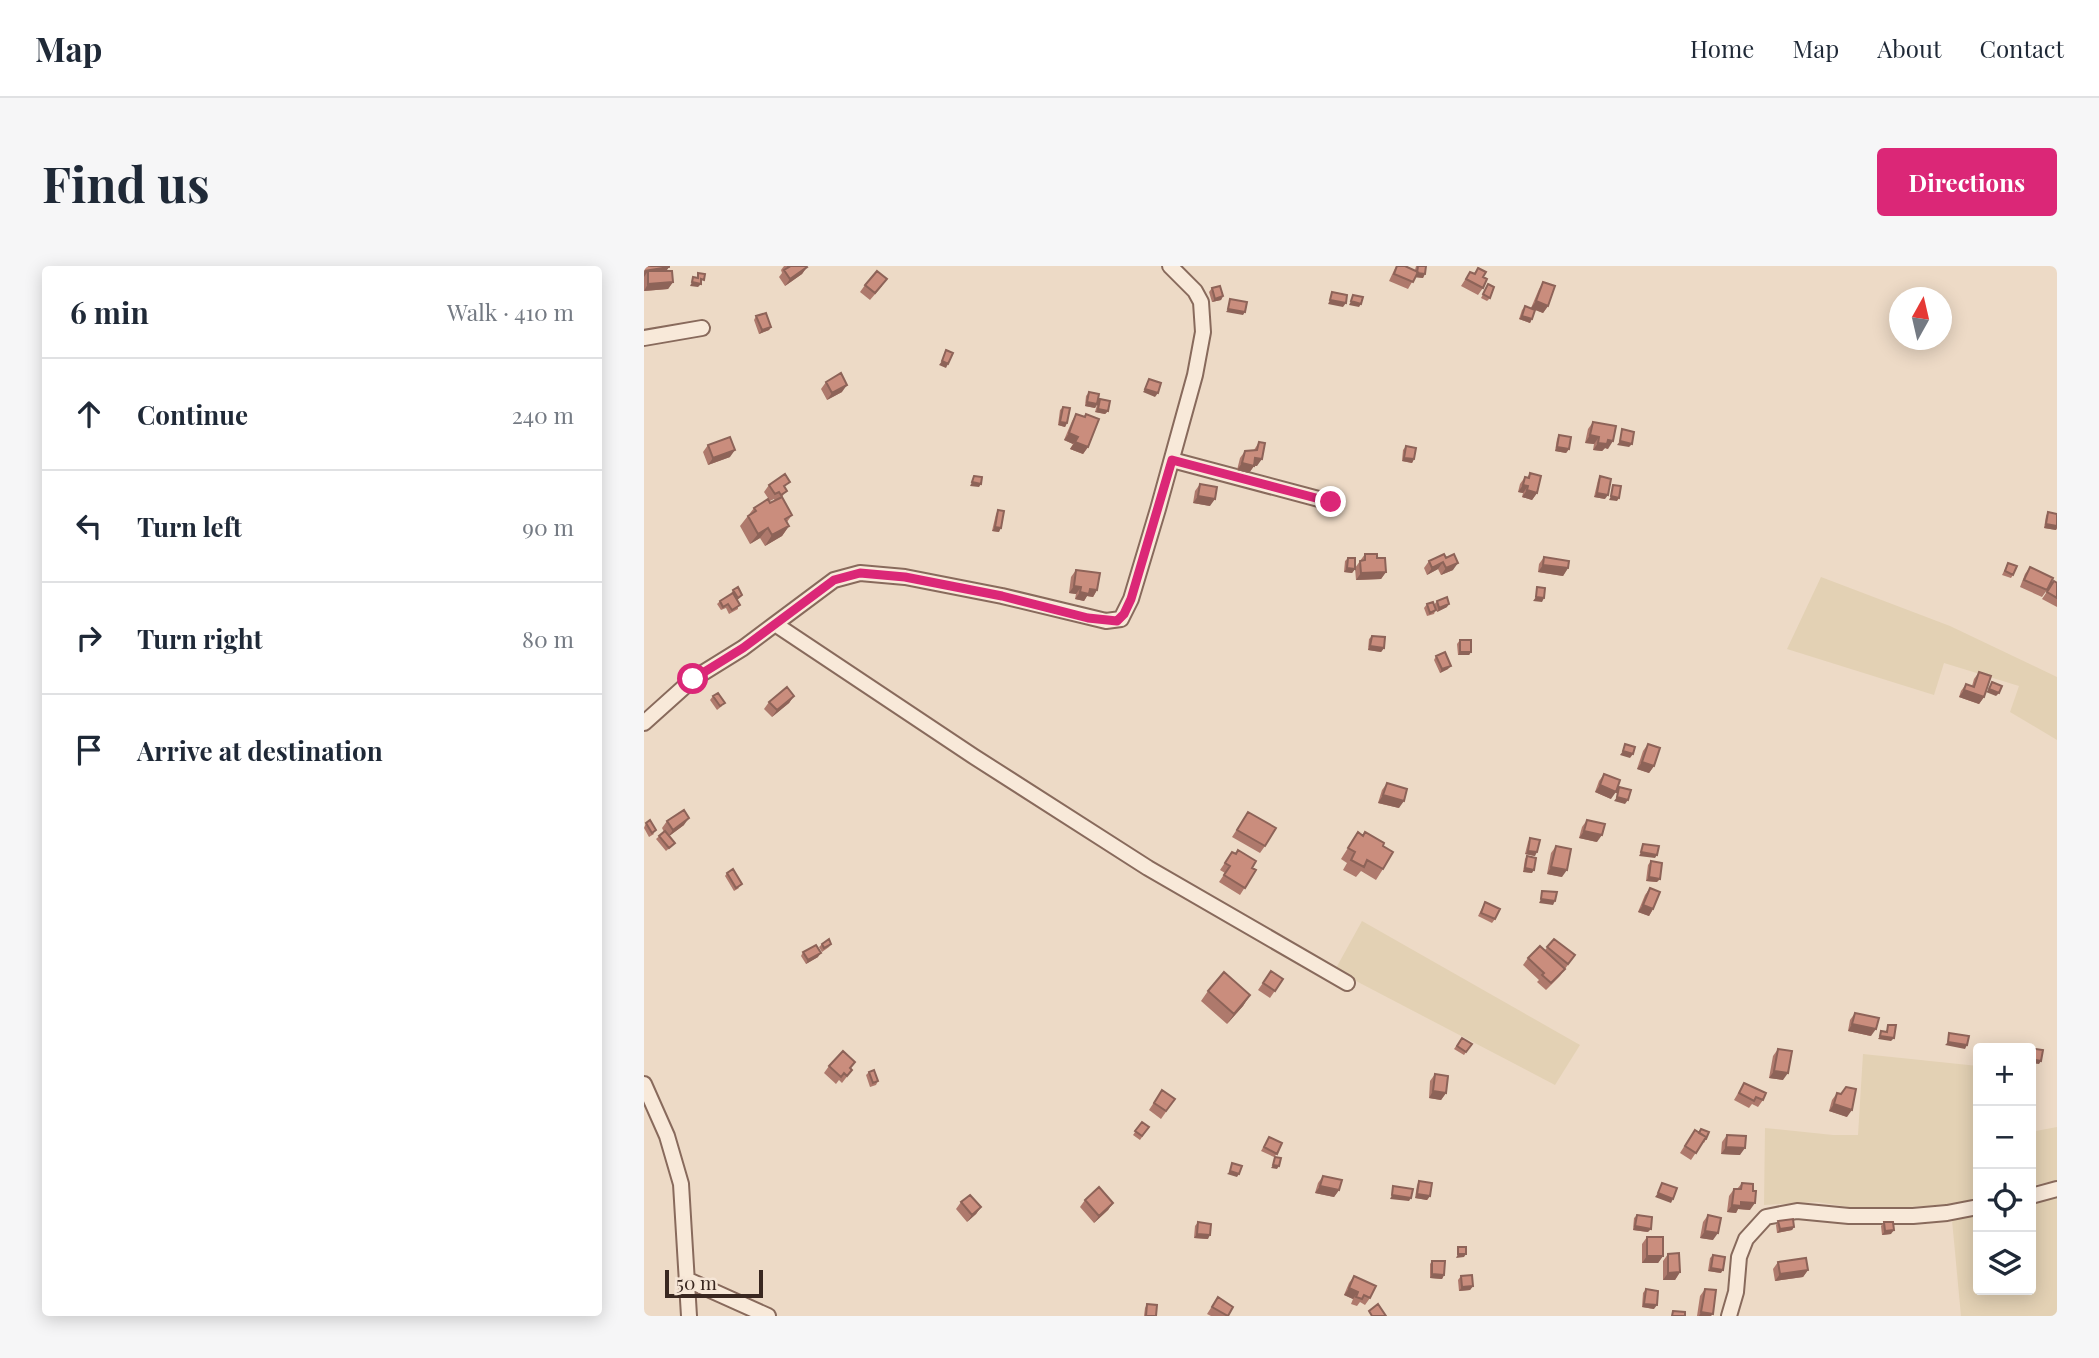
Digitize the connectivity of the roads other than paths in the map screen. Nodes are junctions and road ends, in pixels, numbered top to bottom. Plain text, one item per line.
1 (1170, 266) edge
2 (702, 328) dead end
3 (644, 338) edge
4 (1172, 460) junction
5 (1331, 502) dead end
6 (775, 624) junction
7 (644, 723) edge
8 (1347, 983) dead end
9 (644, 1084) edge
10 (2057, 1189) edge
11 (2036, 1195) edge
12 (1973, 1208) edge
13 (688, 1280) junction
14 (689, 1316) edge
15 (768, 1316) edge
16 (1729, 1316) edge

1 - 4 street
2 - 3 street
4 - 5 street
4 - 6 street
6 - 7 street
6 - 8 street
9 - 13 street
10 - 11 street
12 - 16 street
13 - 14 street
13 - 15 street

